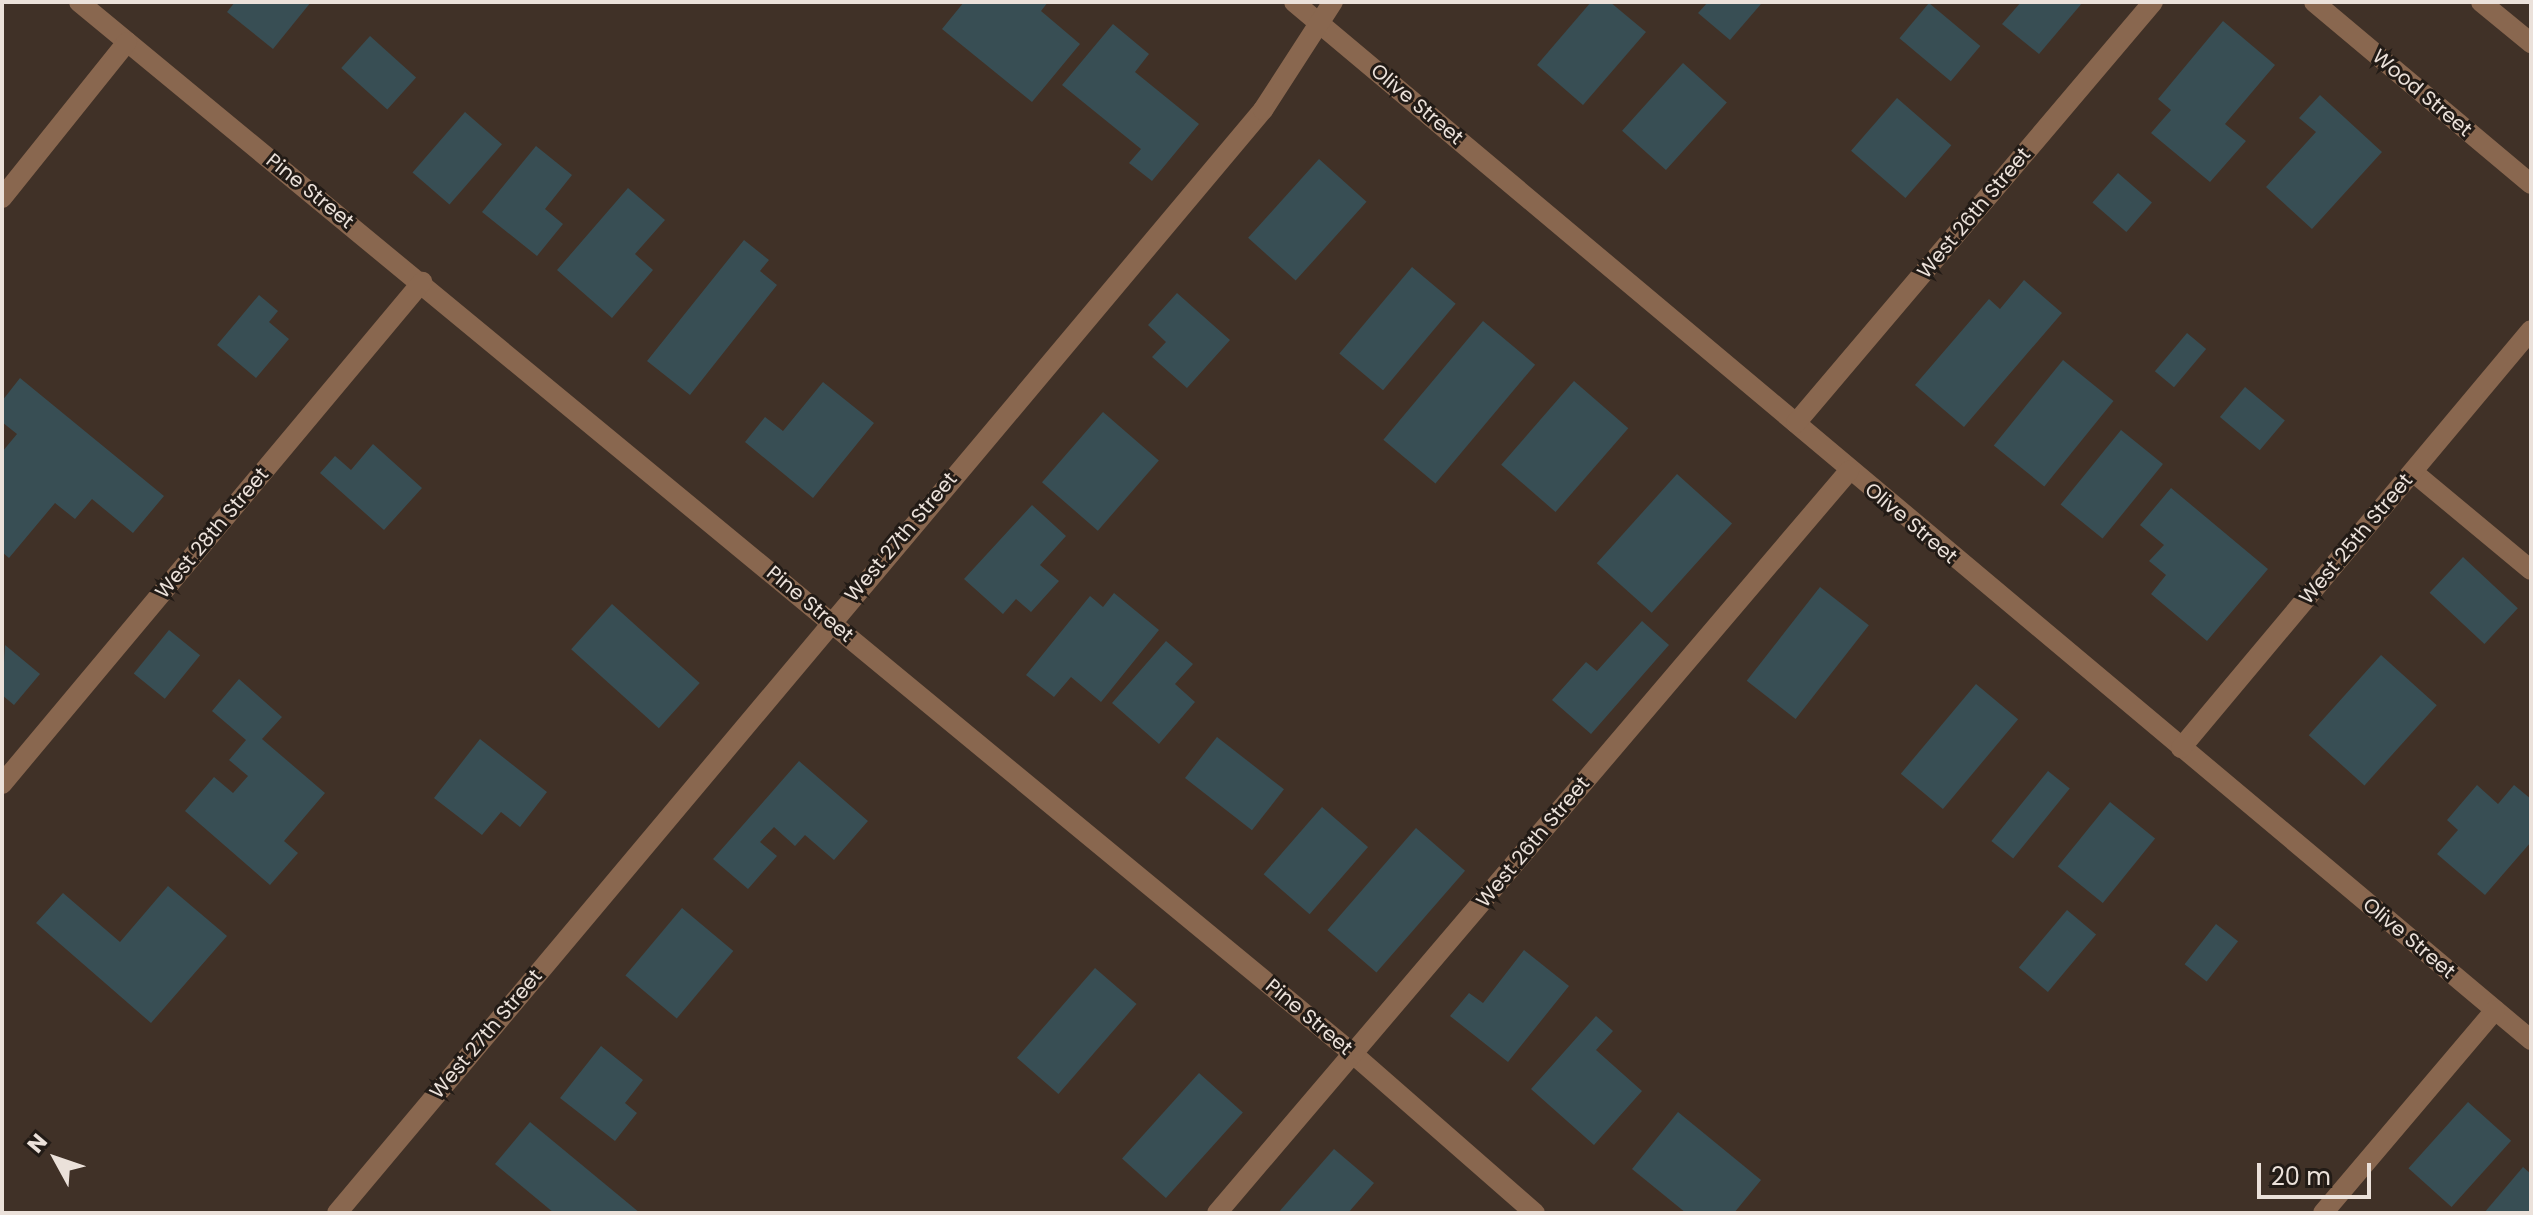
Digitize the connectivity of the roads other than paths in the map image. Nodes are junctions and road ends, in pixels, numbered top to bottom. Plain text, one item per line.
1 (79, 2) edge
2 (1294, 2) edge
3 (1333, 2) edge
4 (2153, 2) edge
5 (2314, 2) edge
6 (2481, 2) edge
7 (1317, 21) junction
8 (127, 42) junction
9 (2531, 43) edge
10 (2531, 184) edge
11 (2, 198) edge
12 (422, 282) junction
13 (2531, 330) edge
14 (1796, 423) junction
15 (1849, 471) junction
16 (2413, 472) junction
17 (2531, 570) edge
18 (831, 621) junction
19 (2181, 748) junction
20 (2, 784) edge
21 (2495, 1010) junction
22 (2531, 1040) edge
23 (1352, 1053) junction
24 (337, 1213) edge
25 (1217, 1213) edge
26 (1535, 1213) edge
27 (2323, 1213) edge

1 - 8 street, Pine Street
2 - 7 street, Olive Street
3 - 7 street, West 27th Street
4 - 14 street, West 26th Street
5 - 10 street, Wood Street
6 - 9 street
7 - 14 street, Olive Street
7 - 18 street, West 27th Street
8 - 11 street
8 - 12 street, Pine Street
12 - 18 street, Pine Street
12 - 20 street, West 28th Street
13 - 16 street, West 25th Street
14 - 15 street, Olive Street
15 - 19 street, Olive Street
15 - 23 street, West 26th Street
16 - 17 street
16 - 19 street, West 25th Street
18 - 23 street, Pine Street
18 - 24 street, West 27th Street
19 - 21 street, Olive Street
21 - 22 street, Olive Street
21 - 27 street
23 - 25 street, West 26th Street
23 - 26 street, Pine Street

